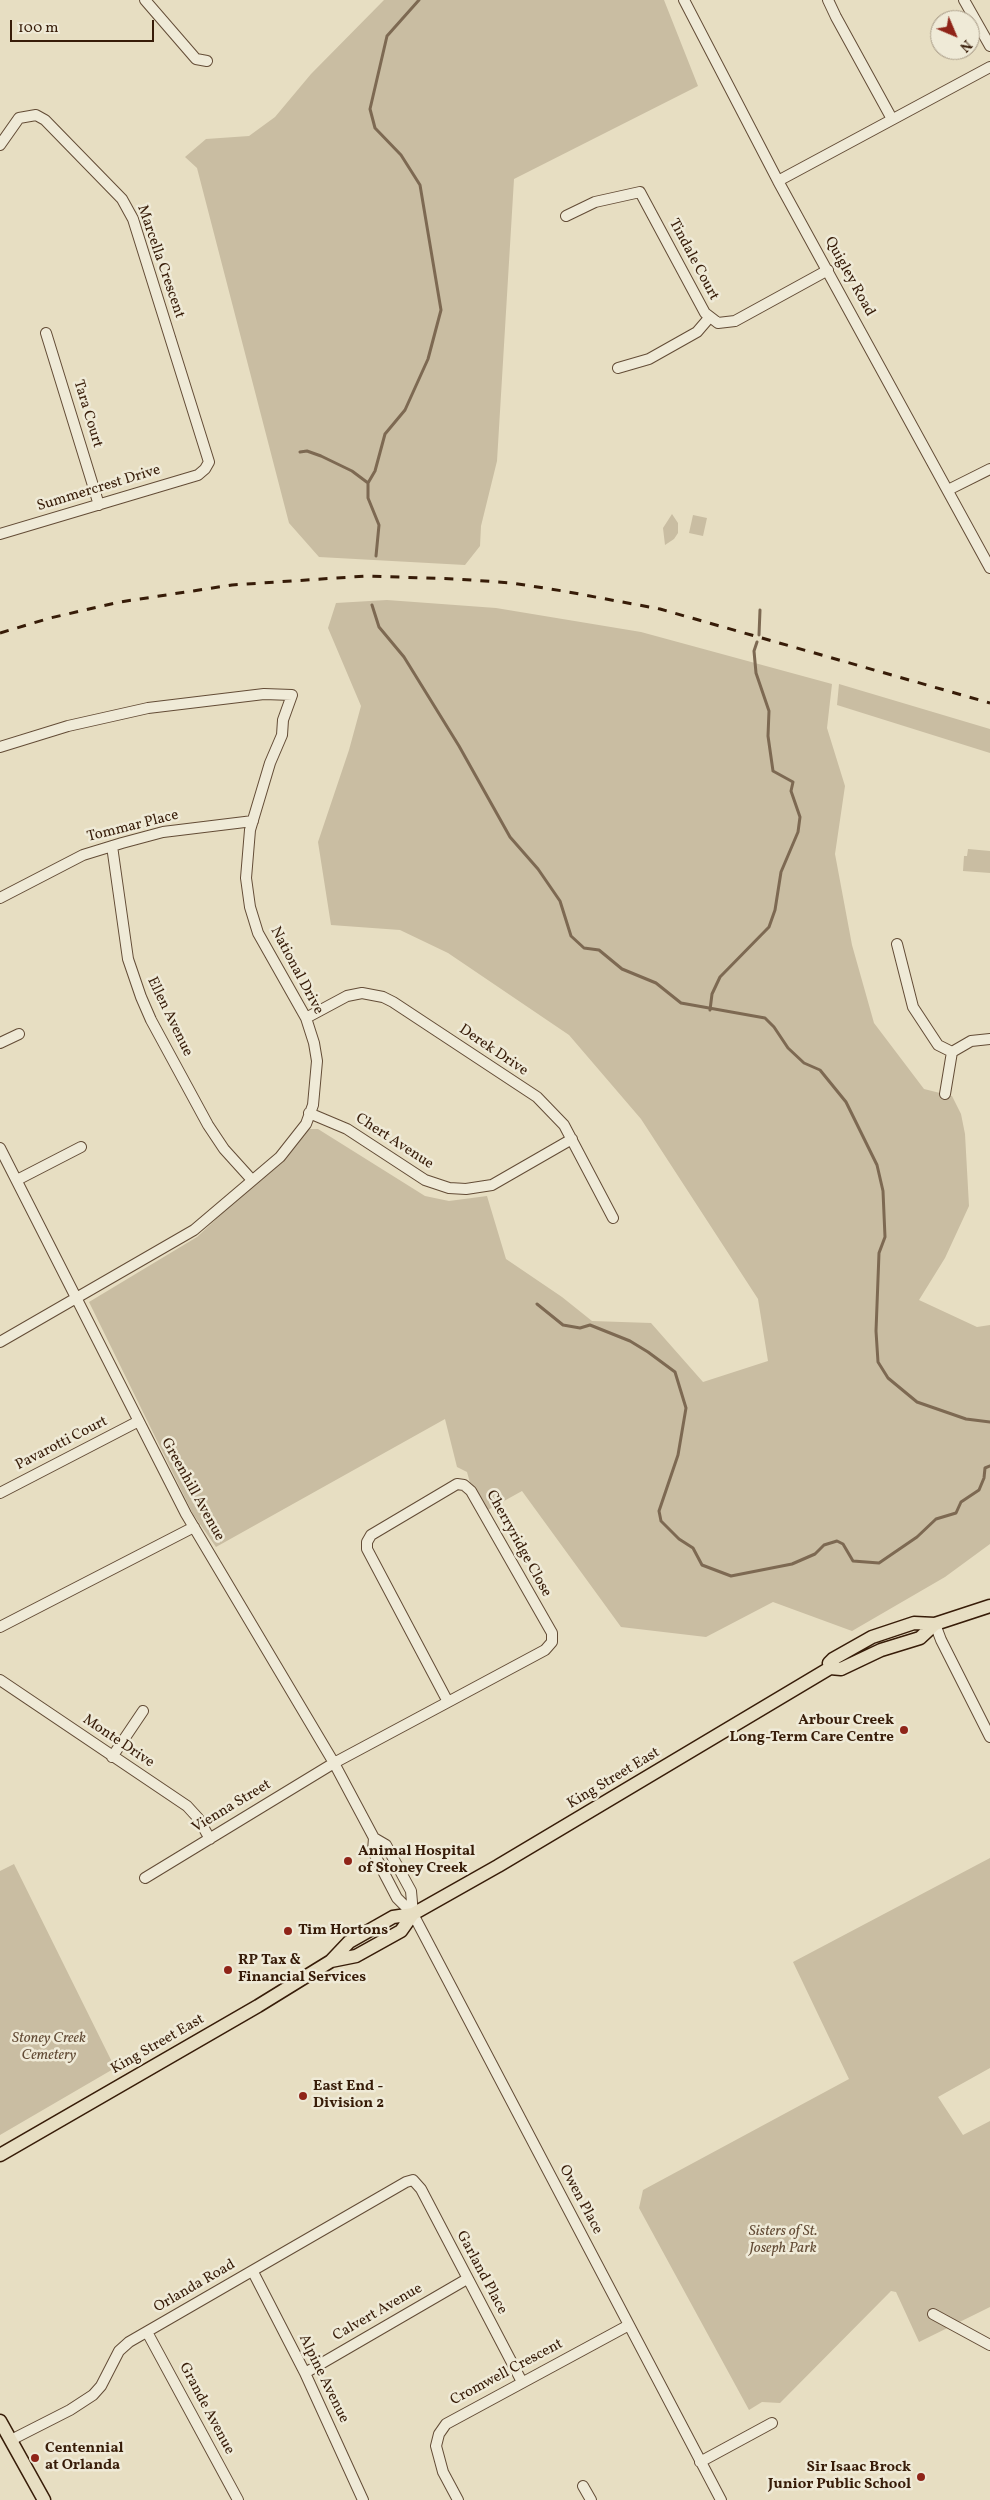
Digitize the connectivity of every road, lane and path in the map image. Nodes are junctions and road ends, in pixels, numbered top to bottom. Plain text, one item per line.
1 (145, 0) edge
2 (684, 0) edge
3 (828, 0) edge
4 (964, 0) edge
5 (990, 46) edge
6 (207, 61) dead end
7 (990, 67) edge
8 (892, 119) junction
9 (0, 145) edge
10 (778, 181) junction
11 (566, 216) dead end
12 (828, 270) junction
13 (709, 318) junction
14 (46, 332) dead end
15 (618, 368) dead end
16 (990, 469) edge
17 (205, 470) joint
18 (948, 490) junction
19 (99, 505) junction
20 (0, 534) edge
21 (990, 568) edge
22 (0, 747) edge
23 (253, 821) junction
24 (112, 846) junction
25 (0, 898) edge
26 (897, 944) dead end
27 (306, 1018) junction
28 (18, 1034) dead end
29 (990, 1039) edge
30 (0, 1043) edge
31 (952, 1052) junction
32 (945, 1094) dead end
33 (309, 1113) junction
34 (572, 1139) junction
35 (81, 1147) dead end
36 (0, 1148) edge
37 (17, 1180) junction
38 (252, 1180) junction
39 (612, 1218) dead end
40 (77, 1296) junction
41 (0, 1342) edge
42 (138, 1422) junction
43 (0, 1493) edge
44 (194, 1527) junction
45 (990, 1606) edge
46 (935, 1624) junction
47 (0, 1627) edge
48 (0, 1680) edge
49 (448, 1702) junction
50 (143, 1711) dead end
51 (990, 1737) edge
52 (112, 1757) junction
53 (334, 1762) junction
54 (374, 1838) junction
55 (210, 1839) junction
56 (145, 1878) dead end
57 (413, 1914) junction
58 (0, 2155) edge
59 (413, 2180) joint
60 (252, 2272) junction
61 (467, 2279) junction
62 (933, 2314) dead end
63 (629, 2325) junction
64 (147, 2332) junction
65 (990, 2345) edge
66 (305, 2373) junction
67 (522, 2382) junction
68 (0, 2420) edge
69 (772, 2423) dead end
70 (11, 2440) junction
71 (700, 2462) junction
72 (583, 2486) dead end
73 (44, 2500) edge
74 (238, 2500) edge
75 (363, 2500) edge
76 (458, 2500) edge
77 (591, 2500) edge
78 (721, 2500) edge

1 - 6 street
2 - 10 street, Quigley Road
3 - 8 street
4 - 5 street
7 - 8 street
8 - 10 street
9 - 17 street, Marcella Crescent
10 - 12 street, Quigley Road
11 - 13 street, Tindale Court
12 - 13 street, Tindale Court
12 - 18 street, Quigley Road
13 - 15 street
14 - 19 street, Tara Court
16 - 18 street
17 - 19 street, Summercrest Drive
18 - 21 street, Quigley Road
19 - 20 street, Summercrest Drive
22 - 23 street, National Drive
23 - 24 street, Tommar Place
23 - 27 street, National Drive
24 - 25 street, Tommar Place
24 - 38 street, Ellen Avenue
26 - 31 street
27 - 33 street, National Drive
27 - 34 street, Derek Drive
28 - 30 street
29 - 31 street
31 - 32 street
33 - 34 street, Chert Avenue
33 - 38 street, National Drive
34 - 39 street, Derek Drive
35 - 37 street
36 - 37 street, Greenhill Avenue
37 - 40 street, Greenhill Avenue
38 - 40 street, National Drive
40 - 41 street
40 - 42 street, Greenhill Avenue
42 - 43 street, Pavarotti Court
42 - 44 street, Greenhill Avenue
44 - 47 street
44 - 53 street, Greenhill Avenue
45 - 46 main road, King Street East
46 - 51 street
46 - 57 main road, King Street East
48 - 52 street, Monte Drive
49 - 49 street, Cherryridge Close
49 - 53 street, Cherryridge Close
50 - 52 street
52 - 55 street, Monte Drive
53 - 54 street, Greenhill Avenue
53 - 55 street, Vienna Street
54 - 57 street, Greenhill Avenue
54 - 57 street, Greenhill Avenue
55 - 56 street, Vienna Street
57 - 58 main road, King Street East
57 - 63 street, Owen Place
59 - 60 street, Orlanda Road
59 - 61 street, Garland Place
60 - 64 street, Orlanda Road
60 - 66 street, Alpine Avenue
61 - 66 street, Calvert Avenue
61 - 67 street, Garland Place
62 - 65 street
63 - 67 street, Cromwell Crescent
63 - 71 street, Owen Place
64 - 70 street, Orlanda Road
64 - 74 street, Grande Avenue
66 - 75 street, Alpine Avenue
67 - 76 street, Cromwell Crescent
68 - 70 main road
69 - 71 street
70 - 73 main road
71 - 78 street, Owen Place
72 - 77 street

